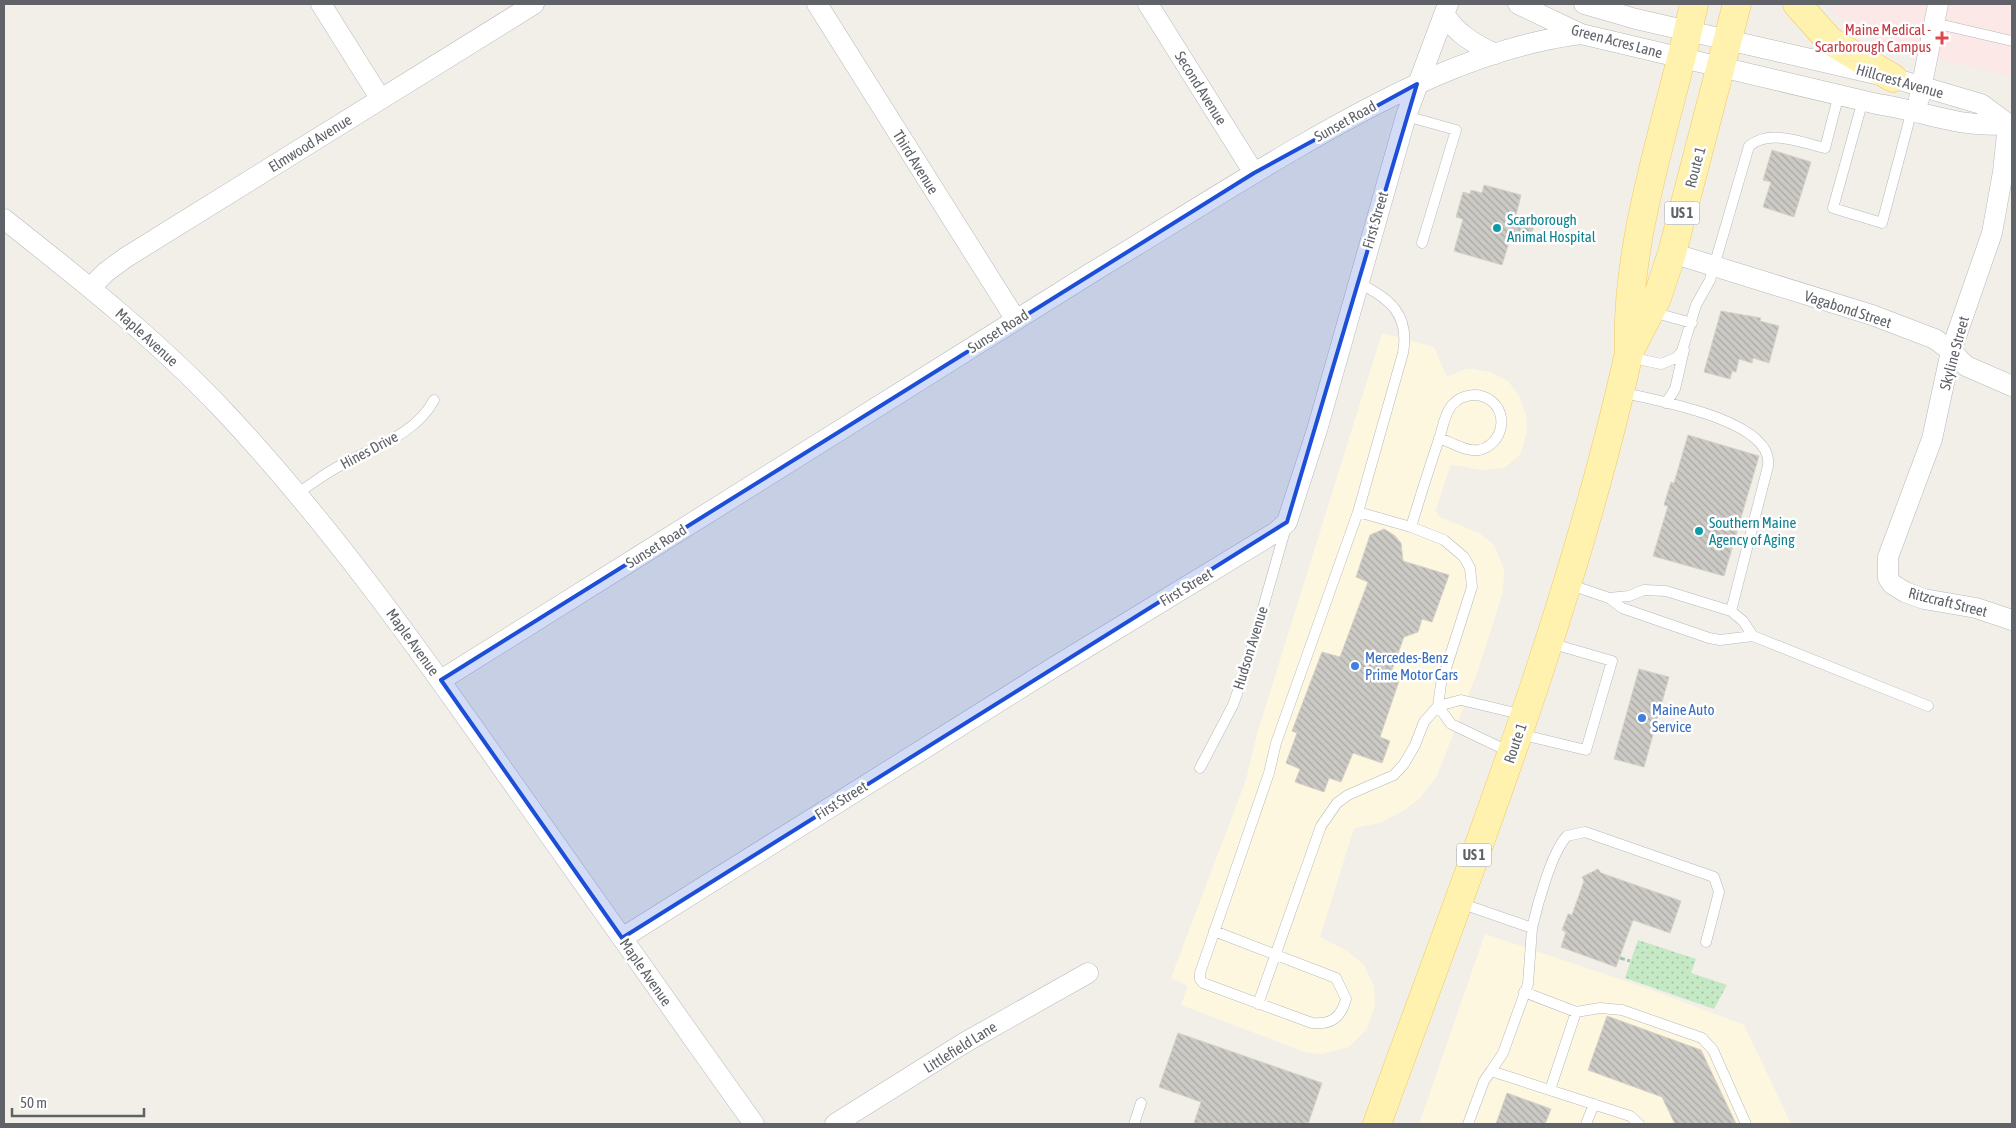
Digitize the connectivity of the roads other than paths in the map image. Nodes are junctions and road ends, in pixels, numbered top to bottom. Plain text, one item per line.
1 (321, 4) edge
2 (534, 4) edge
3 (817, 4) edge
4 (1148, 4) edge
5 (1518, 4) edge
6 (1584, 4) edge
7 (1694, 4) edge
8 (1737, 4) edge
9 (1797, 4) edge
10 (1938, 4) edge
11 (1446, 9) edge
12 (1934, 24) junction
13 (1688, 31) junction
14 (1581, 34) junction
15 (1728, 39) junction
16 (2012, 41) edge
17 (1495, 54) junction
18 (1682, 58) junction
19 (1721, 67) junction
20 (1893, 78) junction
21 (1417, 84) junction
22 (1922, 87) junction
23 (1839, 94) junction
24 (380, 98) junction
25 (1863, 100) junction
26 (1914, 110) junction
27 (1406, 116) junction
28 (2010, 126) edge
29 (1254, 173) junction
30 (2004, 217) edge
31 (8, 229) edge
32 (1422, 243) dead end
33 (1672, 253) junction
34 (1714, 266) junction
35 (1358, 283) junction
36 (90, 288) junction
37 (1650, 312) junction
38 (1016, 320) junction
39 (1692, 323) junction
40 (1686, 342) junction
41 (1951, 351) junction
42 (1628, 355) junction
43 (2012, 386) edge
44 (1619, 392) junction
45 (434, 400) dead end
46 (1666, 403) junction
47 (1439, 438) junction
48 (298, 493) junction
49 (1358, 512) junction
50 (1287, 522) junction
51 (1411, 527) junction
52 (1888, 578) joint
53 (1567, 584) junction
54 (1609, 598) junction
55 (1731, 611) junction
56 (2012, 620) edge
57 (1753, 636) junction
58 (1548, 643) junction
59 (441, 680) junction
60 (1438, 706) junction
61 (1928, 706) dead end
62 (1518, 734) junction
63 (1200, 768) dead end
64 (1457, 902) junction
65 (1532, 928) junction
66 (1214, 932) junction
67 (622, 938) junction
68 (1706, 942) dead end
69 (1276, 955) junction
70 (1088, 973) dead end
71 (1524, 992) junction
72 (1258, 1004) junction
73 (1576, 1012) junction
74 (1491, 1071) junction
75 (1550, 1090) junction
76 (1142, 1103) dead end
77 (1594, 1104) junction
78 (754, 1124) edge
79 (835, 1124) edge
80 (1134, 1124) edge
81 (1377, 1124) edge
82 (1468, 1124) edge
83 (1586, 1124) edge
84 (1639, 1124) edge
85 (1746, 1124) edge

1 - 24 street
2 - 24 street, Elmwood Avenue
3 - 38 street, Third Avenue
4 - 29 street, Second Avenue
5 - 14 street, Green Acres Lane
6 - 13 street, Green Acres Lane
7 - 13 main road, Route 1 / US 1
8 - 15 main road, Route 1 / US 1
9 - 20 main road
10 - 12 street
11 - 17 street
11 - 21 street, First Street
12 - 16 lane
12 - 22 street
13 - 15 street, Green Acres Lane
13 - 18 main road, Route 1 / US 1
14 - 17 street, Sunset Road
14 - 18 street, Green Acres Lane
15 - 19 main road, Route 1 / US 1
15 - 20 street, Hillcrest Avenue
17 - 21 street, Sunset Road
18 - 19 street, Green Acres Lane
18 - 42 main road, Route 1 / US 1
19 - 23 street, Hillcrest Avenue
19 - 33 main road, Route 1 / US 1
20 - 22 street, Hillcrest Avenue
21 - 27 street, First Street
21 - 29 street, Sunset Road
22 - 26 street
22 - 28 street, Hillcrest Avenue
23 - 25 street, Hillcrest Avenue
23 - 34 lane
24 - 36 street, Elmwood Avenue
25 - 26 street, Hillcrest Avenue
25 - 26 lane
26 - 28 street, Hillcrest Avenue
27 - 32 lane
27 - 35 street, First Street
28 - 30 street, Skyline Street
29 - 38 street, Sunset Road
30 - 41 street, Skyline Street
31 - 36 street, Maple Avenue
33 - 34 street, Vagabond Street
33 - 37 main road, Route 1 / US 1
34 - 39 lane
34 - 41 street, Vagabond Street
35 - 49 lane
35 - 50 street, First Street
36 - 48 street, Maple Avenue
37 - 39 lane
37 - 42 main road, Route 1 / US 1
38 - 59 street, Sunset Road
39 - 40 lane
40 - 42 lane
40 - 46 lane
41 - 43 street, Vagabond Street
41 - 52 street, Skyline Street
42 - 44 main road, Route 1 / US 1
44 - 46 lane
44 - 53 main road, Route 1 / US 1
45 - 48 lane, Hines Drive
46 - 55 lane
47 - 47 lane
47 - 51 lane
48 - 59 street, Maple Avenue
49 - 51 lane
49 - 66 lane
50 - 63 lane, Hudson Avenue
50 - 67 street, First Street
51 - 60 lane
52 - 56 street, Ritzcraft Street
53 - 54 lane
53 - 58 main road, Route 1 / US 1
54 - 55 lane
54 - 57 lane
55 - 57 lane
57 - 61 lane
58 - 62 main road, Route 1 / US 1
58 - 62 lane
59 - 67 street, Maple Avenue
60 - 62 lane
60 - 62 lane
60 - 69 lane
62 - 64 main road, Route 1 / US 1
64 - 65 lane
64 - 81 main road, Route 1 / US 1
65 - 68 lane
65 - 71 lane
66 - 69 lane
66 - 72 lane
67 - 78 street, Maple Avenue
69 - 72 lane
69 - 72 lane
70 - 79 street, Littlefield Lane
71 - 73 lane
71 - 74 lane
73 - 75 lane
73 - 85 lane
74 - 75 lane
74 - 82 lane
75 - 77 lane
76 - 80 lane
77 - 83 lane
77 - 84 lane

